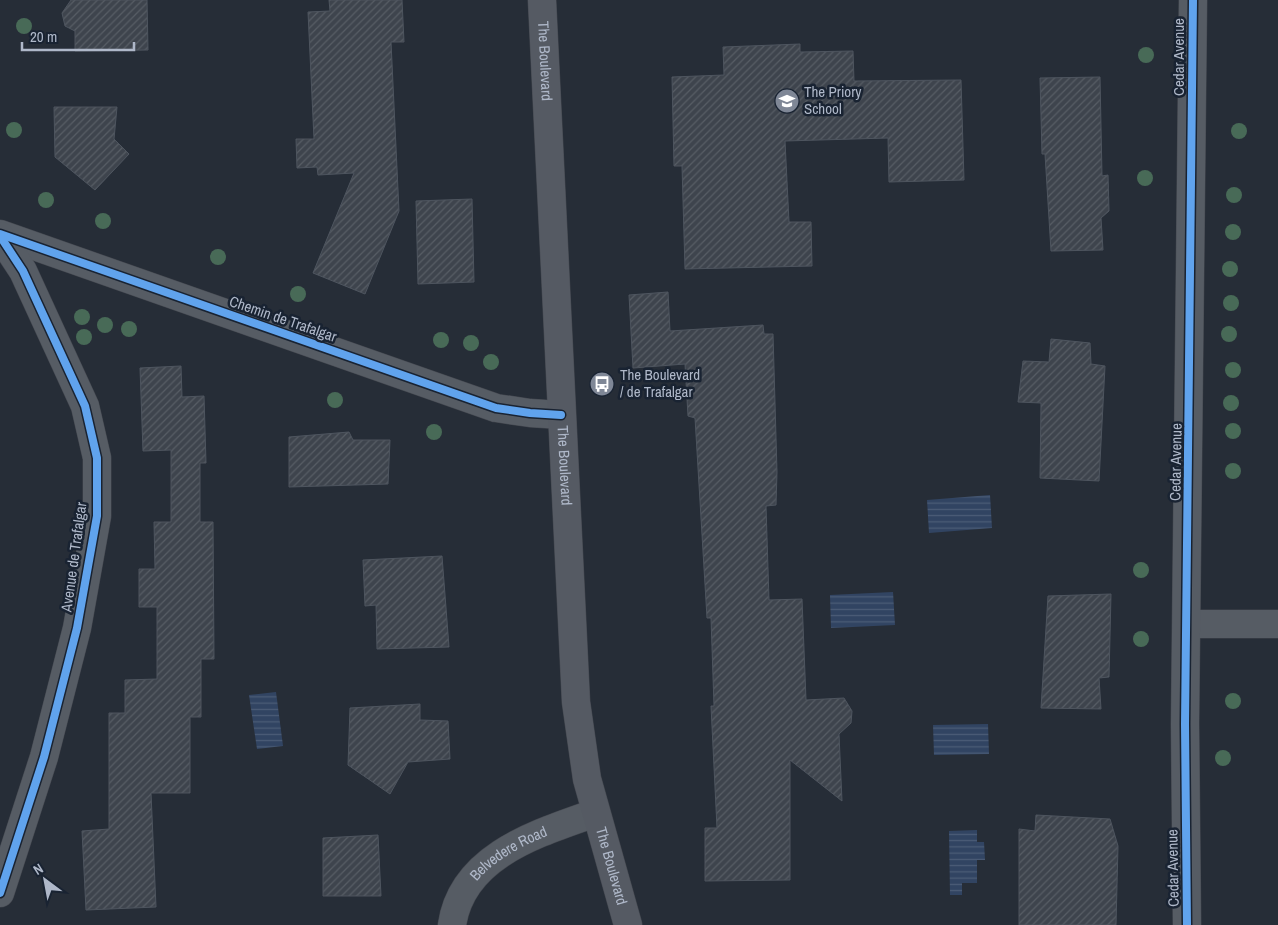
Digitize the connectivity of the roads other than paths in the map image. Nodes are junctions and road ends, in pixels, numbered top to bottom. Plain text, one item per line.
1 (542, 0) edge
2 (1193, 0) edge
3 (0, 235) edge
4 (561, 414) junction
5 (1188, 624) junction
6 (1278, 624) edge
7 (596, 813) junction
8 (0, 893) edge
9 (452, 925) edge
10 (628, 925) edge
11 (1187, 925) edge

1 - 4 main road, The Boulevard
2 - 5 street, Cedar Avenue
3 - 4 street, Chemin de Trafalgar
3 - 8 street, Avenue de Trafalgar
4 - 7 main road, The Boulevard
5 - 6 street
5 - 11 street, Cedar Avenue
7 - 9 street, Belvedere Road
7 - 10 main road, The Boulevard

